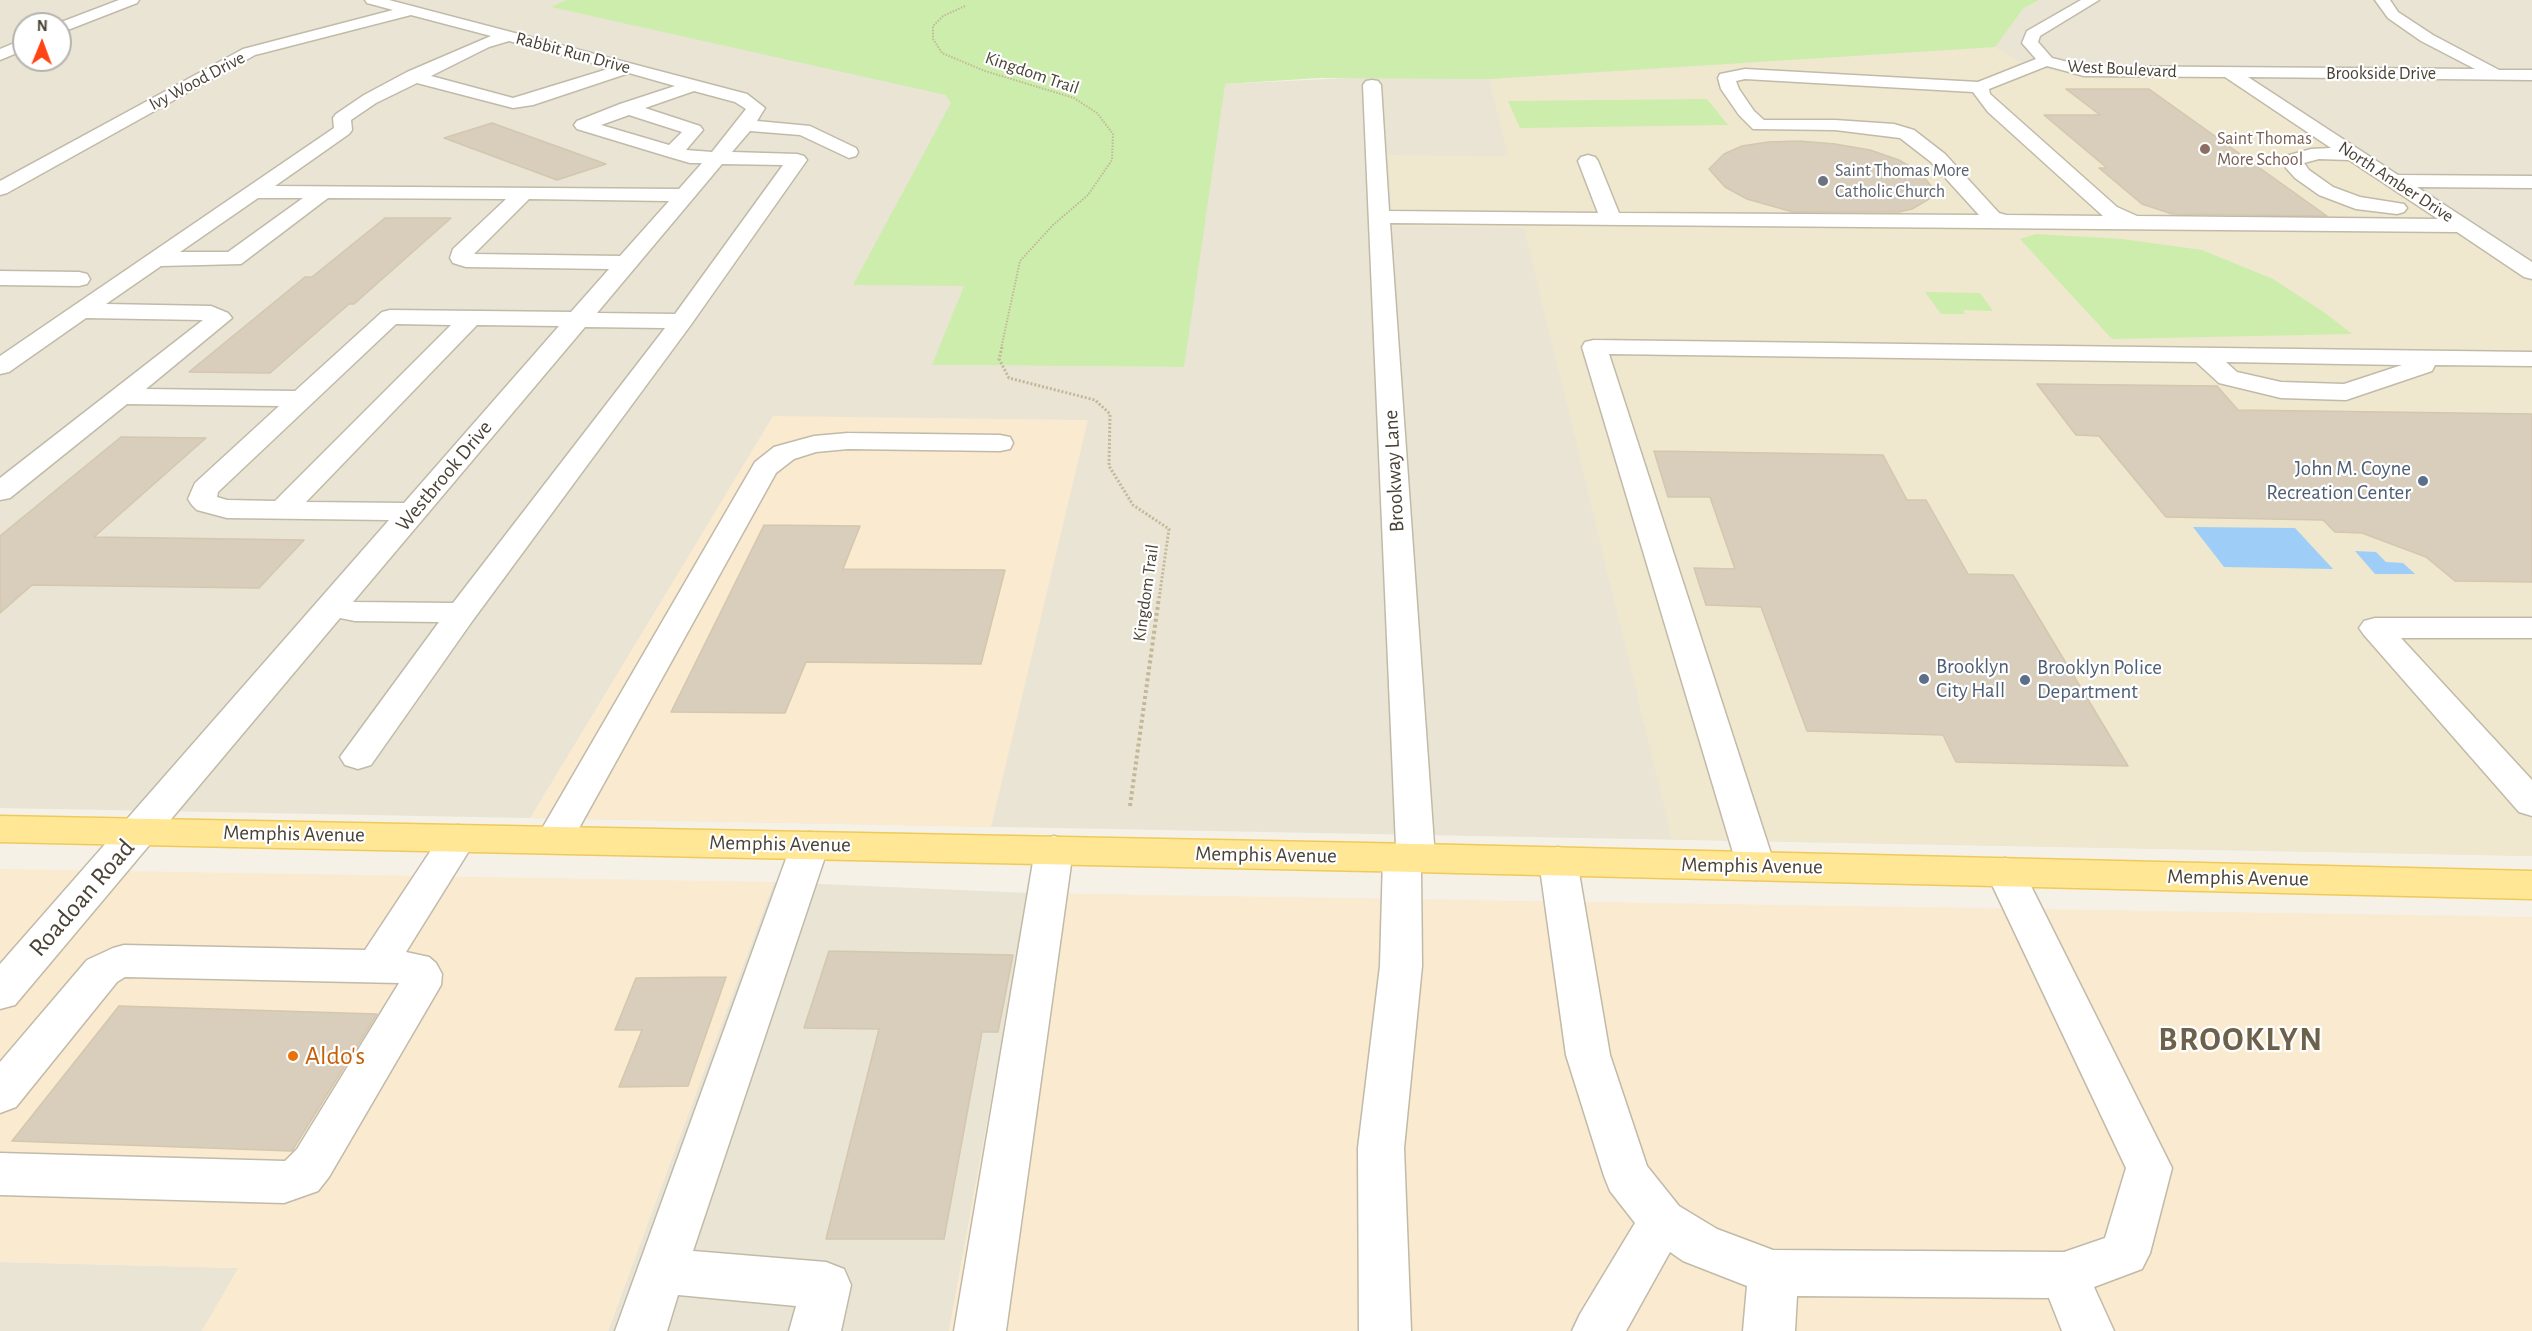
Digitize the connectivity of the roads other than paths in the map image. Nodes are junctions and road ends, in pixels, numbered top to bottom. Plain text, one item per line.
1 (132, 0) edge
2 (372, 0) edge
3 (2092, 0) edge
4 (2382, 0) edge
5 (410, 10) junction
6 (72, 23) edge
7 (509, 36) junction
8 (483, 44) junction
9 (2046, 61) junction
10 (628, 68) junction
11 (2230, 73) junction
12 (2497, 75) junction
13 (2532, 75) edge
14 (413, 76) junction
15 (603, 76) junction
16 (694, 85) junction
17 (1372, 85) dead end
18 (1980, 87) junction
19 (626, 108) junction
20 (746, 124) junction
21 (673, 152) junction
22 (849, 152) dead end
23 (2352, 154) junction
24 (717, 157) junction
25 (1588, 161) dead end
26 (2394, 181) junction
27 (2532, 182) edge
28 (0, 189) edge
29 (254, 192) junction
30 (324, 192) junction
31 (524, 194) junction
32 (684, 195) junction
33 (2438, 210) junction
34 (1380, 217) junction
35 (1611, 219) junction
36 (2004, 221) junction
37 (2134, 222) junction
38 (2462, 226) junction
39 (157, 259) junction
40 (625, 263) junction
41 (2532, 272) edge
42 (0, 278) edge
43 (79, 279) dead end
44 (81, 311) junction
45 (471, 318) junction
46 (576, 320) junction
47 (682, 321) junction
48 (2202, 354) junction
49 (2447, 357) junction
50 (2532, 359) edge
51 (0, 367) edge
52 (121, 396) junction
53 (301, 399) junction
54 (1000, 443) dead end
55 (0, 492) edge
56 (282, 510) junction
57 (414, 512) junction
58 (333, 607) junction
59 (462, 614) junction
60 (2532, 628) edge
61 (358, 757) dead end
62 (2532, 803) edge
63 (0, 829) edge
64 (141, 831) junction
65 (458, 838) junction
66 (555, 839) junction
67 (810, 845) junction
68 (1054, 850) junction
69 (1409, 858) junction
70 (1558, 861) junction
71 (1756, 866) junction
72 (2005, 872) junction
73 (2532, 885) edge
74 (376, 966) junction
75 (6, 979) edge
76 (0, 1094) edge
77 (0, 1174) edge
78 (1662, 1221) junction
79 (662, 1271) junction
80 (1773, 1273) junction
81 (2064, 1275) junction
82 (640, 1331) edge
83 (815, 1331) edge
84 (980, 1331) edge
85 (1385, 1331) edge
86 (1598, 1331) edge
87 (1769, 1331) edge
88 (2088, 1331) edge

1 - 6 street
2 - 5 street, Rabbit Run Drive
3 - 9 street, West Boulevard
4 - 12 street
5 - 7 street, Rabbit Run Drive
5 - 28 street, Ivy Wood Drive
7 - 8 street
7 - 10 street, Rabbit Run Drive
8 - 14 street
8 - 15 street
9 - 11 street, West Boulevard
9 - 18 street
10 - 15 street
10 - 16 street, Rabbit Run Drive
11 - 12 street, Brookside Drive
11 - 23 street, North Amber Drive
12 - 13 street, Brookside Drive
14 - 15 street
14 - 29 street
16 - 19 street
16 - 20 street, Rabbit Run Drive
17 - 34 street, Brookway Lane
18 - 36 street
18 - 37 street
19 - 21 street
19 - 21 street
20 - 22 street
20 - 24 street, Westbrook Drive
21 - 24 street
23 - 26 street, North Amber Drive
23 - 33 street
24 - 32 street, Westbrook Drive
24 - 47 street
25 - 35 street
26 - 27 street
26 - 33 street, North Amber Drive
29 - 30 street
29 - 39 street
30 - 31 street
30 - 39 street
31 - 32 street
31 - 40 street
32 - 40 street, Westbrook Drive
33 - 38 street, North Amber Drive
34 - 35 street
34 - 69 street, Brookway Lane
35 - 36 street
36 - 37 street
37 - 38 street
38 - 41 street, North Amber Drive
39 - 44 street
40 - 46 street, Westbrook Drive
42 - 43 street
44 - 51 street
44 - 52 street
45 - 46 street
45 - 53 street
45 - 56 street
46 - 47 street
46 - 57 street, Westbrook Drive
47 - 59 street
48 - 49 street
48 - 49 street
48 - 71 street
49 - 50 street
52 - 53 street
52 - 55 street
53 - 56 street
54 - 66 street
56 - 57 street
57 - 58 street, Westbrook Drive
58 - 59 street
58 - 64 street, Westbrook Drive
59 - 61 street
60 - 62 street
63 - 64 main road, Memphis Avenue
64 - 65 main road, Memphis Avenue
64 - 75 street, Roadoan Road
65 - 66 main road, Memphis Avenue
65 - 74 street
66 - 67 main road, Memphis Avenue
67 - 68 main road, Memphis Avenue
67 - 79 street
68 - 69 main road, Memphis Avenue
68 - 84 street
69 - 70 main road, Memphis Avenue
69 - 85 street, Brookway Lane
70 - 71 main road, Memphis Avenue
70 - 78 street
71 - 72 main road, Memphis Avenue
72 - 73 main road, Memphis Avenue
72 - 81 street
74 - 76 street
74 - 77 street
78 - 80 street
78 - 86 street
79 - 82 street
79 - 83 street
80 - 81 street
80 - 87 street
81 - 88 street

